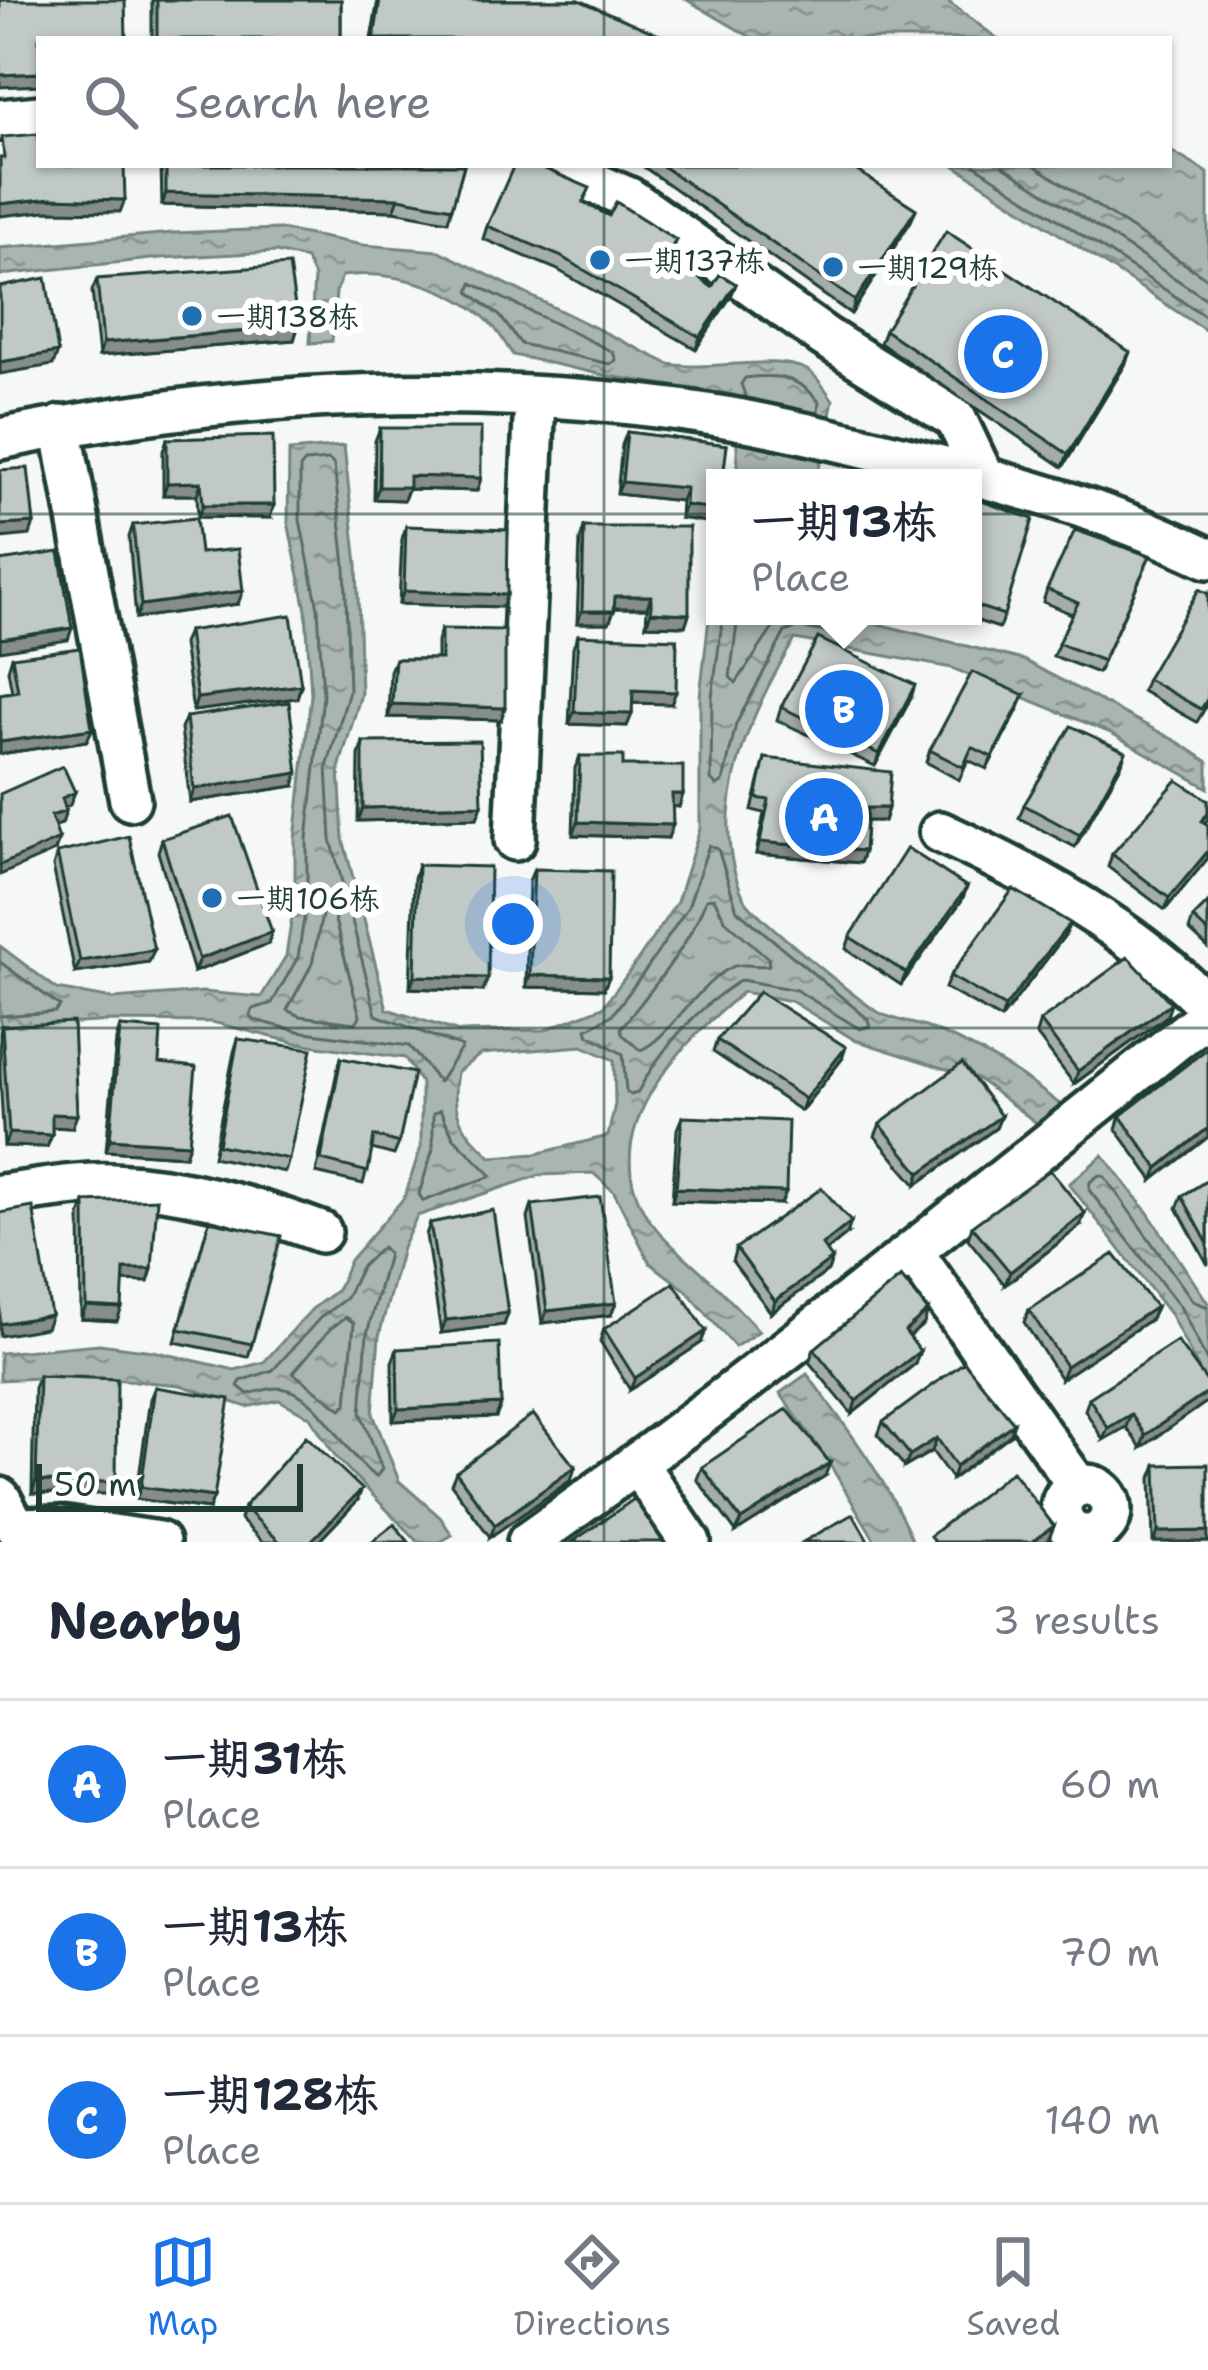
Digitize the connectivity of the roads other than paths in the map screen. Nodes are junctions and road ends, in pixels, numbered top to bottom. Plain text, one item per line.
1 (36, 116) edge
2 (0, 120) edge
3 (560, 168) edge
4 (536, 398) junction
5 (61, 426) junction
6 (0, 439) edge
7 (950, 469) edge
8 (980, 469) edge
9 (982, 474) edge
10 (984, 478) joint
11 (1208, 558) edge
12 (130, 800) dead end
13 (940, 832) dead end
14 (515, 840) dead end
15 (1208, 1010) edge
16 (0, 1196) edge
17 (322, 1232) dead end
18 (912, 1251) junction
19 (637, 1464) junction
20 (1078, 1486) dead end
21 (6, 1521) edge
22 (159, 1542) edge
23 (528, 1542) edge
24 (690, 1542) edge

1 - 2 street
3 - 8 street
4 - 5 street
4 - 7 street
4 - 14 street
5 - 6 street
5 - 12 street
9 - 10 street
10 - 11 street
13 - 15 street
15 - 18 street
16 - 17 street
18 - 19 street
18 - 20 street
19 - 23 street
19 - 24 street
21 - 22 street

